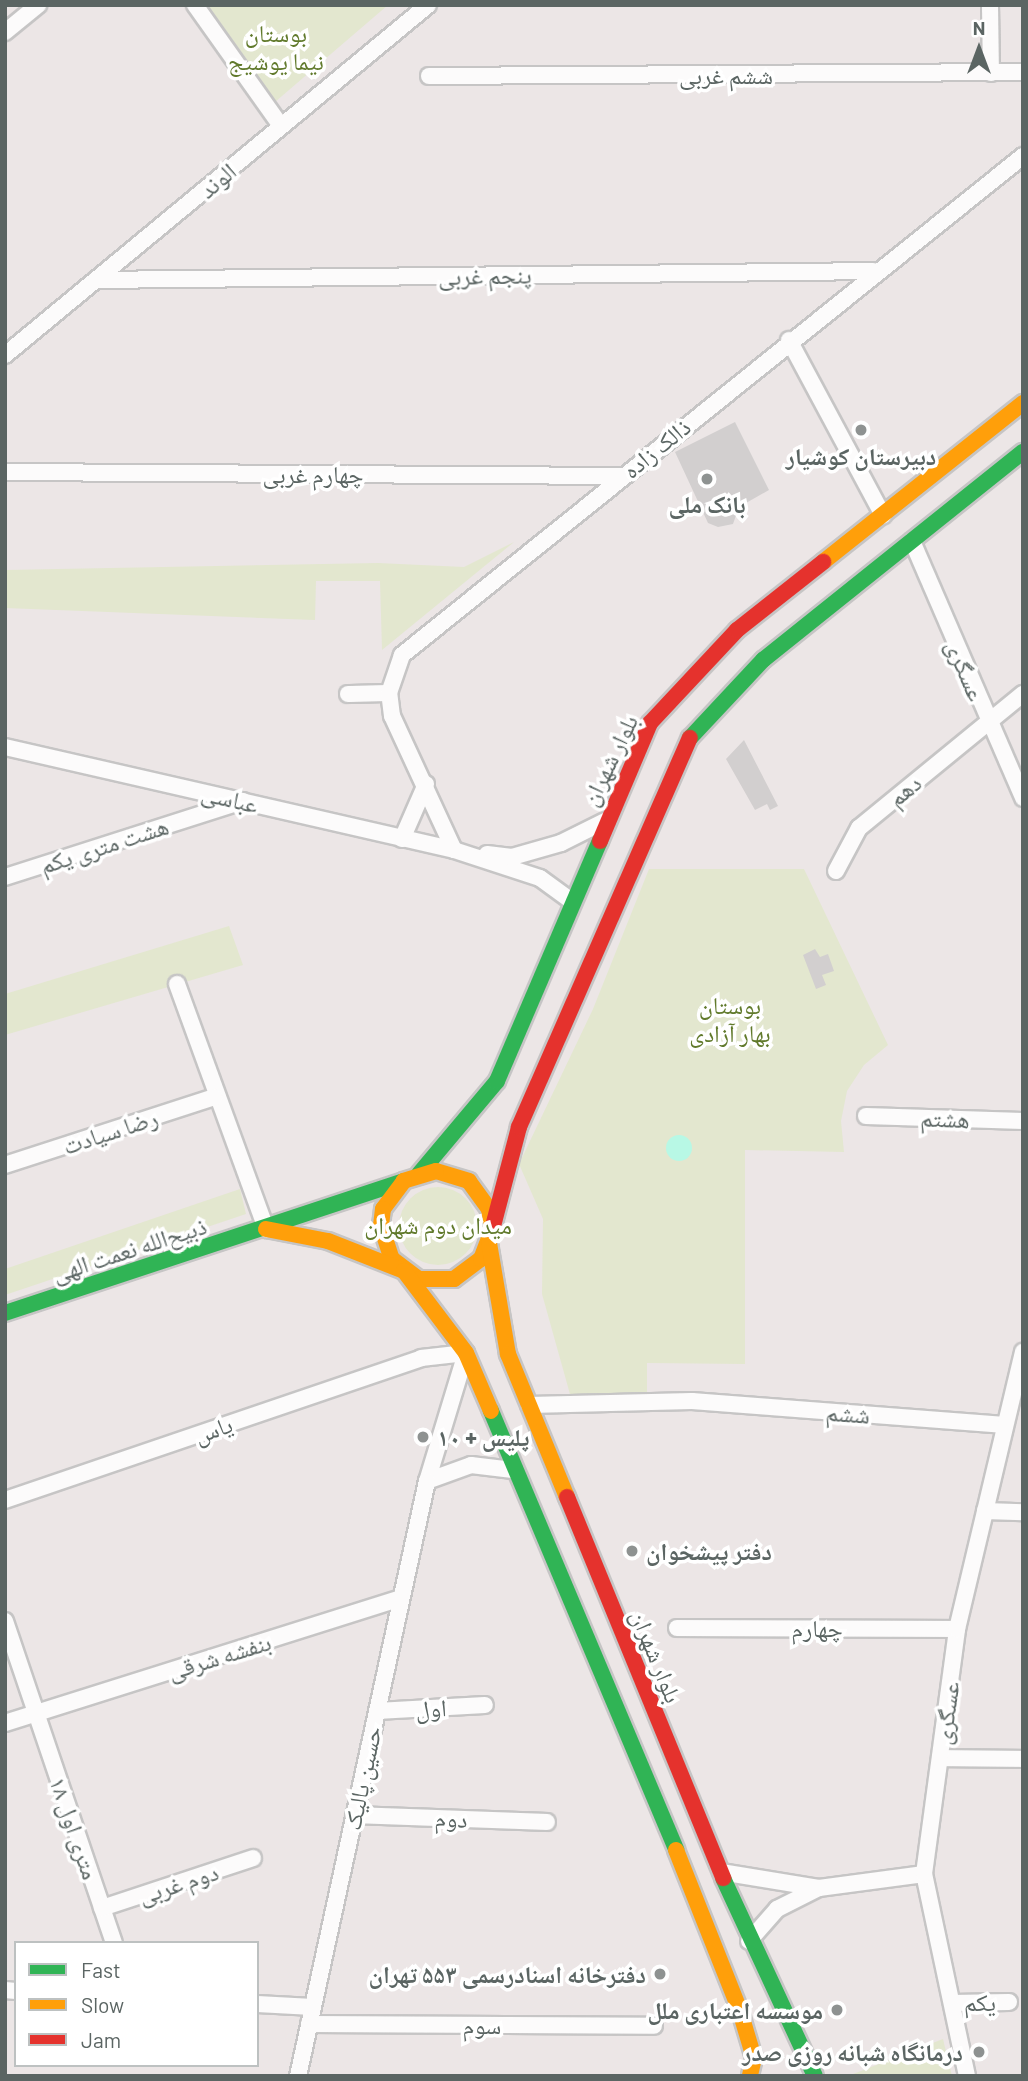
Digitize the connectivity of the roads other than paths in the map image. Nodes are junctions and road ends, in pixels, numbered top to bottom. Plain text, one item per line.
1 (38, 5) edge
2 (195, 5) edge
3 (428, 5) edge
4 (989, 5) edge
5 (5, 32) edge
6 (1023, 72) edge
7 (991, 73) junction
8 (429, 76) dead end
9 (281, 127) junction
10 (1023, 156) edge
11 (873, 271) junction
12 (96, 280) junction
13 (789, 340) junction
14 (5, 355) edge
15 (1023, 403) edge
16 (1023, 452) edge
17 (5, 472) edge
18 (621, 476) junction
19 (883, 515) junction
20 (912, 541) junction
21 (389, 693) junction
22 (348, 694) dead end
23 (1023, 694) edge
24 (987, 722) junction
25 (5, 747) edge
26 (426, 784) junction
27 (1023, 798) edge
28 (244, 801) junction
29 (606, 821) junction
30 (402, 839) junction
31 (454, 850) junction
32 (836, 871) dead end
33 (5, 877) edge
34 (572, 901) junction
35 (177, 984) dead end
36 (214, 1097) junction
37 (866, 1116) dead end
38 (1023, 1121) edge
39 (5, 1164) edge
40 (419, 1174) junction
41 (404, 1181) junction
42 (492, 1226) junction
43 (267, 1229) junction
44 (489, 1243) junction
45 (404, 1271) junction
46 (5, 1313) edge
47 (1023, 1352) edge
48 (466, 1353) junction
49 (529, 1405) junction
50 (1005, 1425) junction
51 (513, 1470) junction
52 (427, 1481) junction
53 (5, 1500) edge
54 (985, 1511) junction
55 (1023, 1513) edge
56 (401, 1598) junction
57 (5, 1621) edge
58 (677, 1628) dead end
59 (957, 1629) junction
60 (485, 1705) dead end
61 (377, 1712) junction
62 (36, 1713) junction
63 (5, 1723) edge
64 (940, 1758) junction
65 (1023, 1759) edge
66 (354, 1815) junction
67 (547, 1822) dead end
68 (253, 1858) dead end
69 (721, 1872) junction
70 (924, 1874) junction
71 (819, 1888) junction
72 (102, 1908) junction
73 (113, 1941) edge
74 (749, 1941) junction
75 (1009, 2002) dead end
76 (952, 2003) junction
77 (259, 2004) edge
78 (313, 2007) junction
79 (309, 2024) junction
80 (654, 2026) dead end
81 (298, 2076) edge
82 (750, 2076) edge
83 (815, 2076) edge
84 (967, 2076) edge

1 - 5 street
2 - 9 street
3 - 9 street, الوند
4 - 7 street
6 - 7 street, ششم غربی
7 - 8 street, ششم غربی
9 - 12 street, الوند
10 - 11 street, ذالک زاده
11 - 12 street, پنجم غربی
11 - 13 street, ذالک زاده
12 - 14 street, الوند
13 - 18 street, ذالک زاده
13 - 19 street
15 - 19 street, بلوار شهران
16 - 20 street
17 - 18 street, چهارم غربی
18 - 21 street, ذالک زاده
19 - 29 street, بلوار شهران
20 - 24 street, عسگری
20 - 42 street
21 - 22 street
21 - 26 street
23 - 24 street, دهم
24 - 27 street, عسگری
24 - 32 street, دهم
25 - 28 street, عباسی
26 - 30 street
26 - 31 street
28 - 30 street, عباسی
28 - 33 street, هشت متری یکم
29 - 31 street
29 - 34 street, بلوار شهران
30 - 31 street, عباسی
31 - 34 street
34 - 40 street, بلوار شهران
35 - 36 street
36 - 39 street, رضا سیادت
36 - 43 street
37 - 38 street, هشتم
40 - 41 street
40 - 42 street
41 - 43 street, ذبیح‌الله نعمت الهی
41 - 45 street
42 - 44 street
43 - 45 street
43 - 46 street, ذبیح‌الله نعمت الهی
44 - 45 street
44 - 49 street, بلوار شهران
45 - 48 street
47 - 50 street, عسگری
48 - 51 street
48 - 52 street, حسین پالیک
48 - 53 street, یاس
49 - 50 street, ششم
49 - 69 street, بلوار شهران
50 - 54 street, عسگری
51 - 52 street
51 - 82 street
52 - 56 street, حسین پالیک
54 - 55 street
54 - 59 street, عسگری
56 - 61 street, حسین پالیک
56 - 62 street, بنفشه شرقی
57 - 62 street, ۱۸ متری اول
58 - 59 street, چهارم
59 - 64 street, عسگری
60 - 61 street, اول
61 - 66 street, حسین پالیک
62 - 63 street, بنفشه شرقی
62 - 72 street, ۱۸ متری اول
64 - 65 street
64 - 70 street, عسگری
66 - 67 street, دوم
66 - 78 street, حسین پالیک
68 - 72 street, دوم غربی
69 - 71 street
69 - 74 street, بلوار شهران
70 - 71 street
70 - 76 street, عسگری
71 - 74 street
72 - 73 street, ۱۸ متری اول
74 - 83 street, بلوار شهران
75 - 76 street, یکم
76 - 84 street, عسگری
77 - 78 street
78 - 79 street, حسین پالیک
79 - 80 street, سوم
79 - 81 street, حسین پالیک

